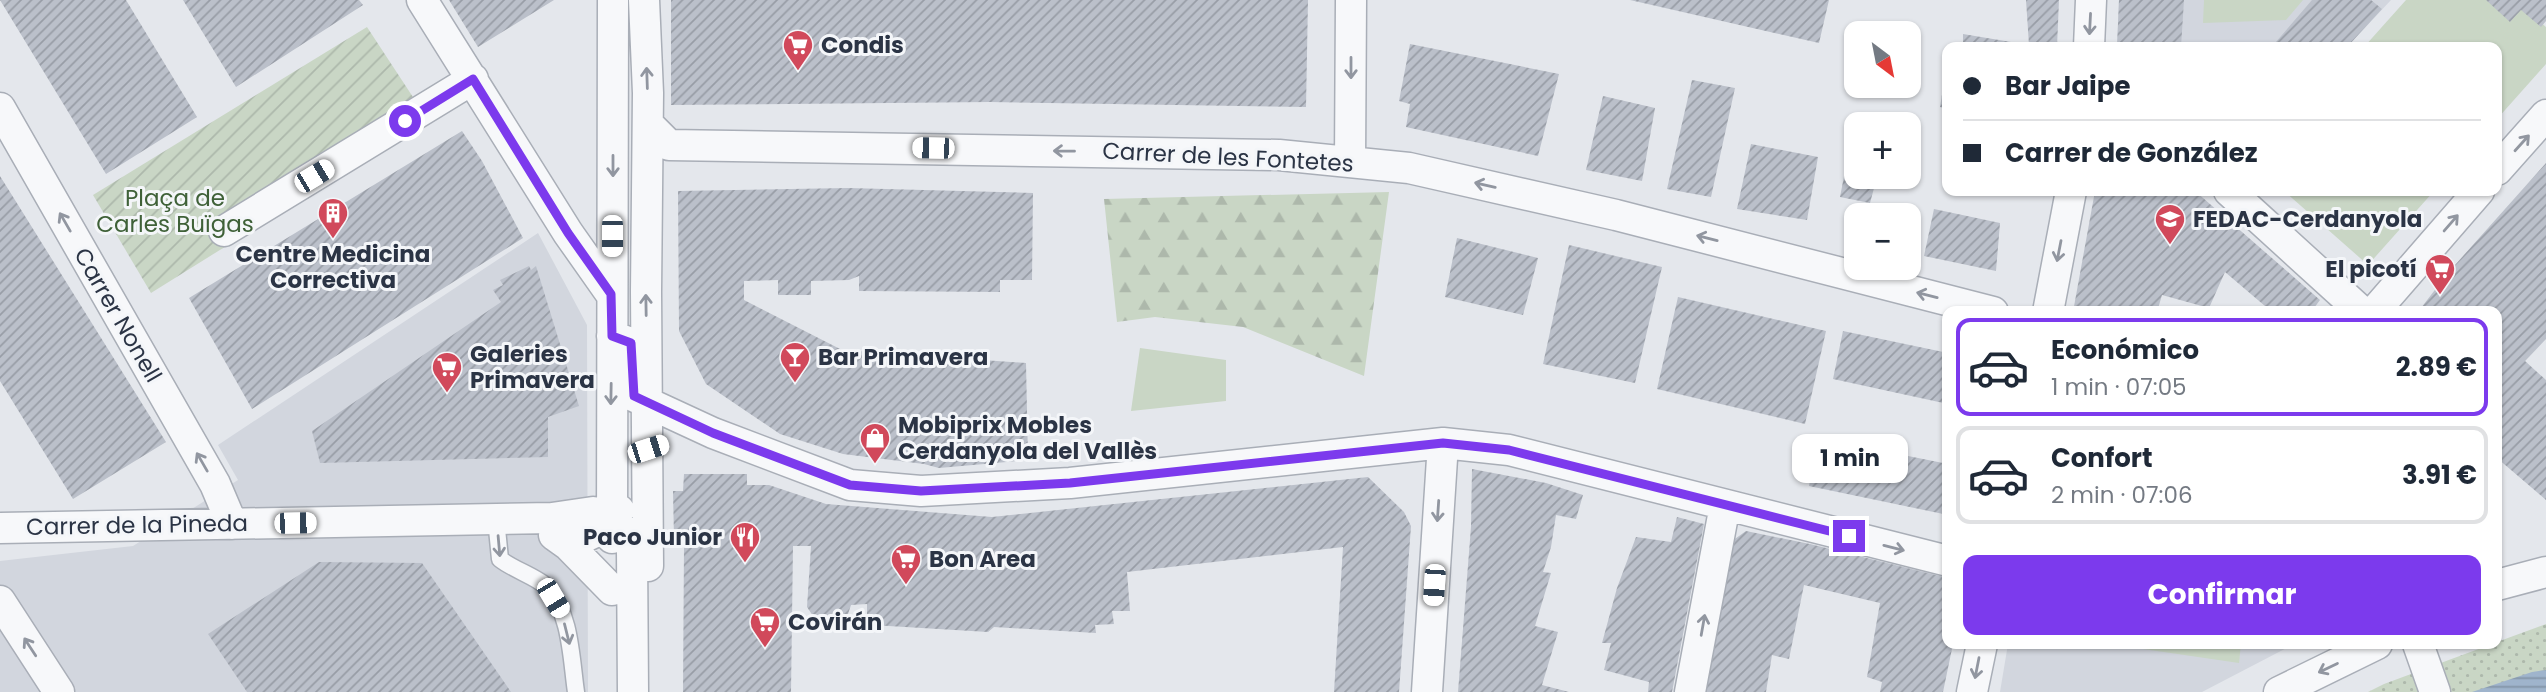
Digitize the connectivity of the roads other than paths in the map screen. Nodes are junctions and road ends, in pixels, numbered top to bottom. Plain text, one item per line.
1 (422, 0) edge
2 (613, 0) edge
3 (644, 0) edge
4 (1351, 0) edge
5 (2091, 0) edge
6 (2089, 42) edge
7 (473, 79) junction
8 (0, 108) edge
9 (2546, 115) edge
10 (671, 138) junction
11 (1350, 162) junction
12 (2502, 164) edge
13 (647, 167) junction
14 (2070, 196) edge
15 (2234, 196) edge
16 (2475, 196) edge
17 (224, 231) dead end
18 (611, 286) junction
19 (1970, 306) edge
20 (2049, 306) edge
21 (2355, 306) edge
22 (2379, 306) edge
23 (612, 336) junction
24 (644, 419) junction
25 (713, 433) junction
26 (1443, 443) junction
27 (610, 471) junction
28 (1725, 505) junction
29 (539, 518) junction
30 (496, 519) junction
31 (610, 520) junction
32 (232, 524) junction
33 (0, 528) edge
34 (568, 545) junction
35 (1942, 559) edge
36 (2543, 570) edge
37 (2502, 583) edge
38 (612, 590) junction
39 (0, 601) edge
40 (1981, 649) edge
41 (2367, 649) edge
42 (2421, 652) edge
43 (59, 692) edge
44 (576, 692) edge
45 (616, 692) edge
46 (633, 692) edge
47 (647, 692) edge
48 (1427, 692) edge
49 (1690, 692) edge
50 (1972, 692) edge
51 (2279, 692) edge
52 (2435, 692) edge

1 - 7 street
2 -> 18 street
10 -> 3 street
4 -> 11 street
5 -> 6 street
7 - 17 street
7 - 18 street
32 -> 8 street, Carrer Nonell
12 -> 9 street
11 -> 10 street, Carrer de les Fontetes
10 - 13 street
19 -> 11 street, Carrer de les Fontetes
13 - 18 street
24 -> 13 street
14 -> 20 street
15 - 21 street
22 -> 16 street
18 - 23 street
23 - 24 street
23 -> 27 street
24 - 25 street
24 - 25 street
24 - 31 street
24 - 47 street
25 - 26 street
26 - 28 street
26 -> 48 street
27 - 29 street
27 - 31 street
28 -> 35 street
49 -> 28 street
29 - 30 street, Carrer de la Pineda
29 - 31 street, Carrer de la Pineda
29 - 34 street
30 - 32 street, Carrer de la Pineda
30 -> 44 lane
31 - 34 street
31 - 38 street
31 - 46 street
32 - 33 street, Carrer de la Pineda
34 - 38 street
36 - 37 street
38 - 45 street
43 -> 39 street
40 -> 50 street
41 -> 51 street
42 - 52 street

